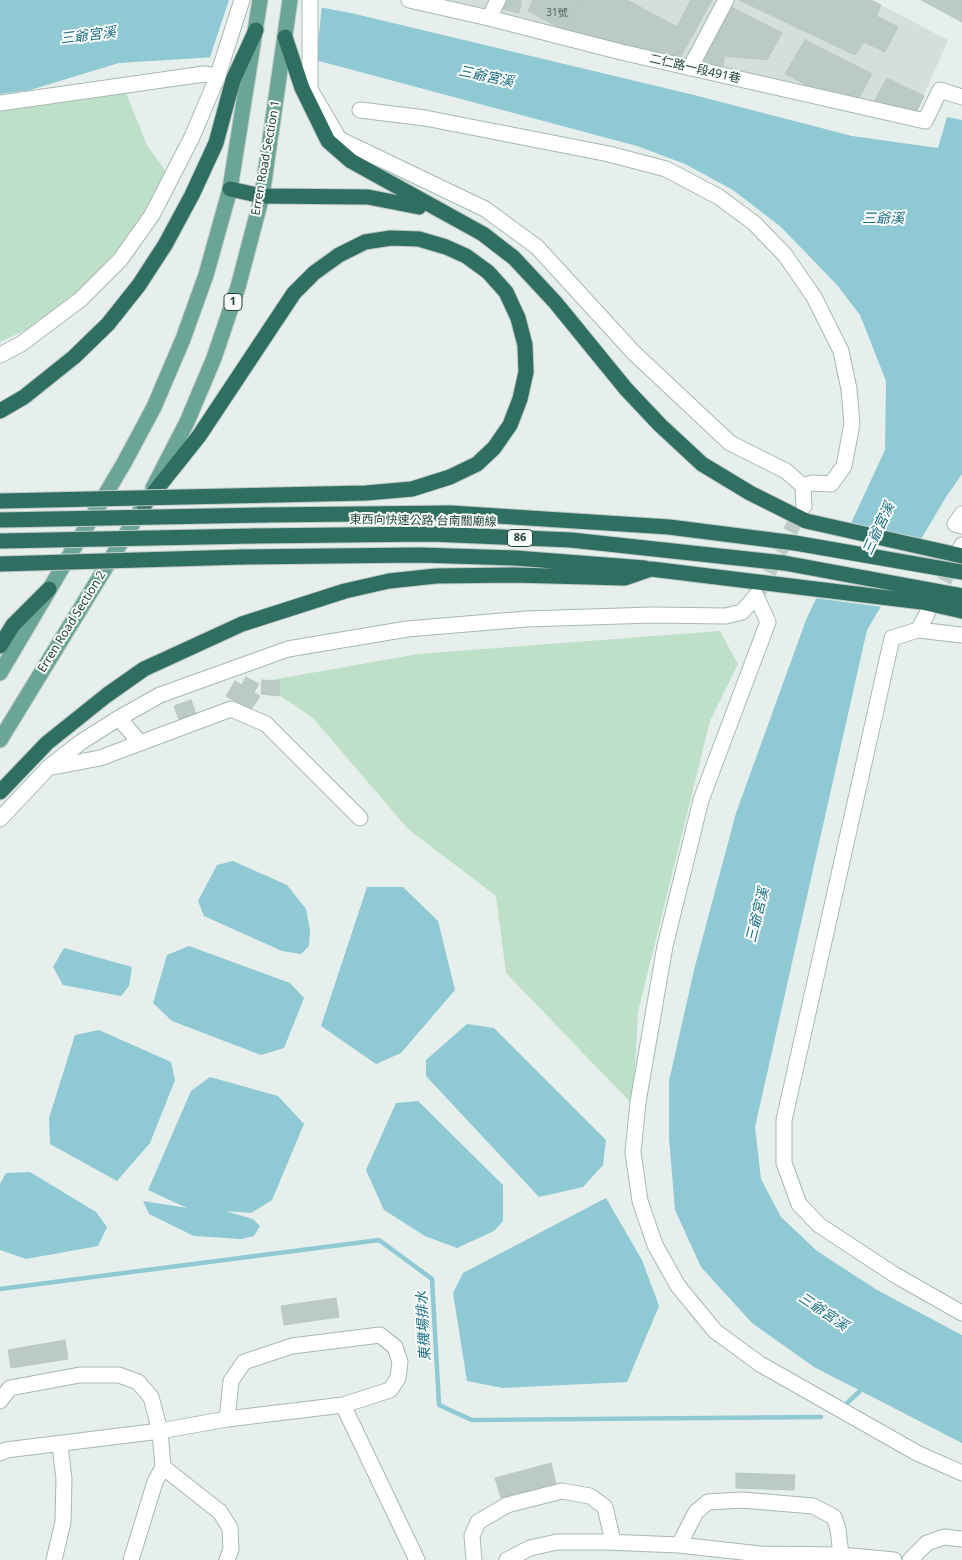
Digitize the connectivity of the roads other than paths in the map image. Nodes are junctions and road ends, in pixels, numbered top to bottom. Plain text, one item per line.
1 (242, 0) edge
2 (260, 0) edge
3 (290, 0) edge
4 (310, 0) edge
5 (409, 0) edge
6 (498, 0) edge
7 (726, 0) edge
8 (489, 18) junction
9 (256, 30) junction
10 (285, 37) junction
11 (690, 68) junction
12 (213, 76) junction
13 (306, 88) junction
14 (962, 96) edge
15 (0, 103) edge
16 (360, 110) dead end
17 (230, 189) junction
18 (262, 196) junction
19 (445, 214) junction
20 (0, 355) edge
21 (0, 411) edge
22 (804, 486) junction
23 (0, 501) edge
24 (144, 505) junction
25 (805, 513) junction
26 (962, 514) edge
27 (0, 520) edge
28 (962, 526) edge
29 (0, 541) edge
30 (958, 550) edge
31 (0, 564) edge
32 (651, 569) junction
33 (962, 572) edge
34 (49, 589) junction
35 (962, 596) edge
36 (926, 602) junction
37 (962, 611) edge
38 (918, 630) junction
39 (962, 635) edge
40 (0, 646) edge
41 (0, 673) edge
42 (119, 718) junction
43 (0, 740) edge
44 (140, 743) junction
45 (50, 767) junction
46 (0, 792) edge
47 (360, 818) dead end
48 (0, 819) edge
49 (962, 1313) edge
50 (0, 1401) edge
51 (343, 1405) junction
52 (227, 1419) junction
53 (160, 1431) junction
54 (60, 1445) junction
55 (0, 1453) edge
56 (164, 1467) junction
57 (962, 1473) edge
58 (962, 1539) edge
59 (613, 1542) junction
60 (678, 1546) junction
61 (841, 1555) junction
62 (760, 1557) edge
63 (54, 1560) edge
64 (131, 1560) edge
65 (227, 1560) edge
66 (417, 1560) edge
67 (474, 1560) edge
68 (507, 1560) edge
69 (894, 1560) edge
70 (910, 1560) edge

1 - 12 street
2 - 9 main road
3 - 10 main road, Erren Road Section 1 / 1
4 - 13 street
5 - 8 street, 二仁路一段491巷
6 - 8 street
7 - 11 street
8 - 11 street, 二仁路一段491巷
9 - 17 main road
9 - 21 highway
10 - 13 highway
10 - 18 main road, Erren Road Section 1 / 1
11 - 14 street, 二仁路一段491巷
12 - 15 street
12 - 20 street
13 - 19 highway
13 - 22 street
16 - 22 street
17 - 18 highway
17 - 34 main road
18 - 19 highway
18 - 24 main road, Erren Road Section 1 / 1
19 - 25 highway
22 - 25 street
23 - 24 highway, bridge
24 - 43 main road, Erren Road Section 2 / 1
25 - 30 highway
26 - 28 street
27 - 33 highway, 東西向快速公路 台南關廟線 / 86, bridge
29 - 36 highway, 東西向快速公路 台南關廟線 / 86, bridge
31 - 32 highway, bridge
32 - 36 highway
32 - 46 highway
34 - 40 highway
34 - 41 main road
35 - 36 highway, 東西向快速公路 台南關廟線 / 86
36 - 37 highway
36 - 38 street
38 - 39 street
38 - 49 street
42 - 44 street
42 - 45 street
42 - 57 street
44 - 45 street
44 - 47 street
45 - 48 street
50 - 53 street
51 - 52 street
51 - 52 street
51 - 66 street
52 - 53 street
53 - 54 street
53 - 56 street
54 - 55 street
54 - 63 street
56 - 64 street
56 - 65 street
58 - 70 street
59 - 60 street
59 - 67 street
59 - 68 street
60 - 61 street
60 - 62 street
61 - 62 street
61 - 69 street

